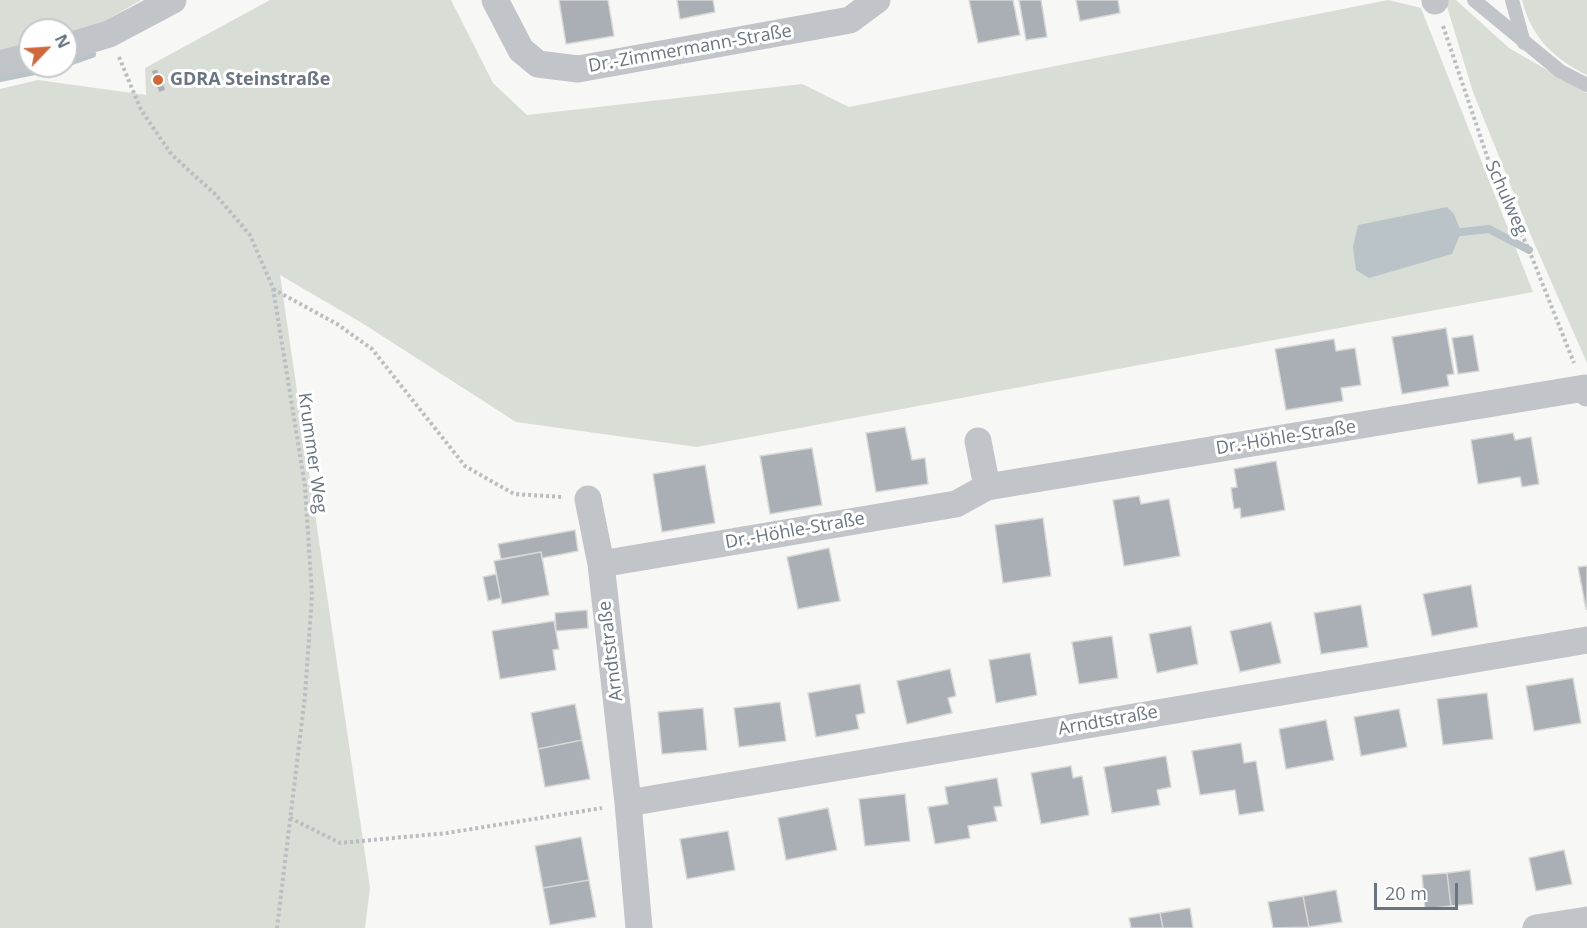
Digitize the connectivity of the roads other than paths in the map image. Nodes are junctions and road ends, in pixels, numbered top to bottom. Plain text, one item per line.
1 (173, 0) edge
2 (495, 0) edge
3 (877, 0) edge
4 (1474, 0) edge
5 (1512, 0) edge
6 (78, 43) edge
7 (1524, 43) junction
8 (18, 59) edge
9 (0, 63) edge
10 (1587, 85) edge
11 (1586, 391) edge
12 (978, 441) dead end
13 (987, 487) junction
14 (588, 499) road end
15 (601, 564) junction
16 (1587, 640) edge
17 (628, 803) junction
18 (1587, 920) edge
19 (639, 926) edge
20 (1536, 928) edge

1 - 6 street
2 - 3 street, Dr.-Zimmermann-Straße
4 - 7 lane
5 - 7 lane
7 - 10 lane
8 - 9 street
11 - 13 street, Dr.-Höhle-Straße
12 - 13 street
13 - 15 street, Dr.-Höhle-Straße
14 - 15 street, Arndtstraße
15 - 17 street, Arndtstraße
16 - 17 street, Arndtstraße
17 - 19 street, Arndtstraße
18 - 20 street

